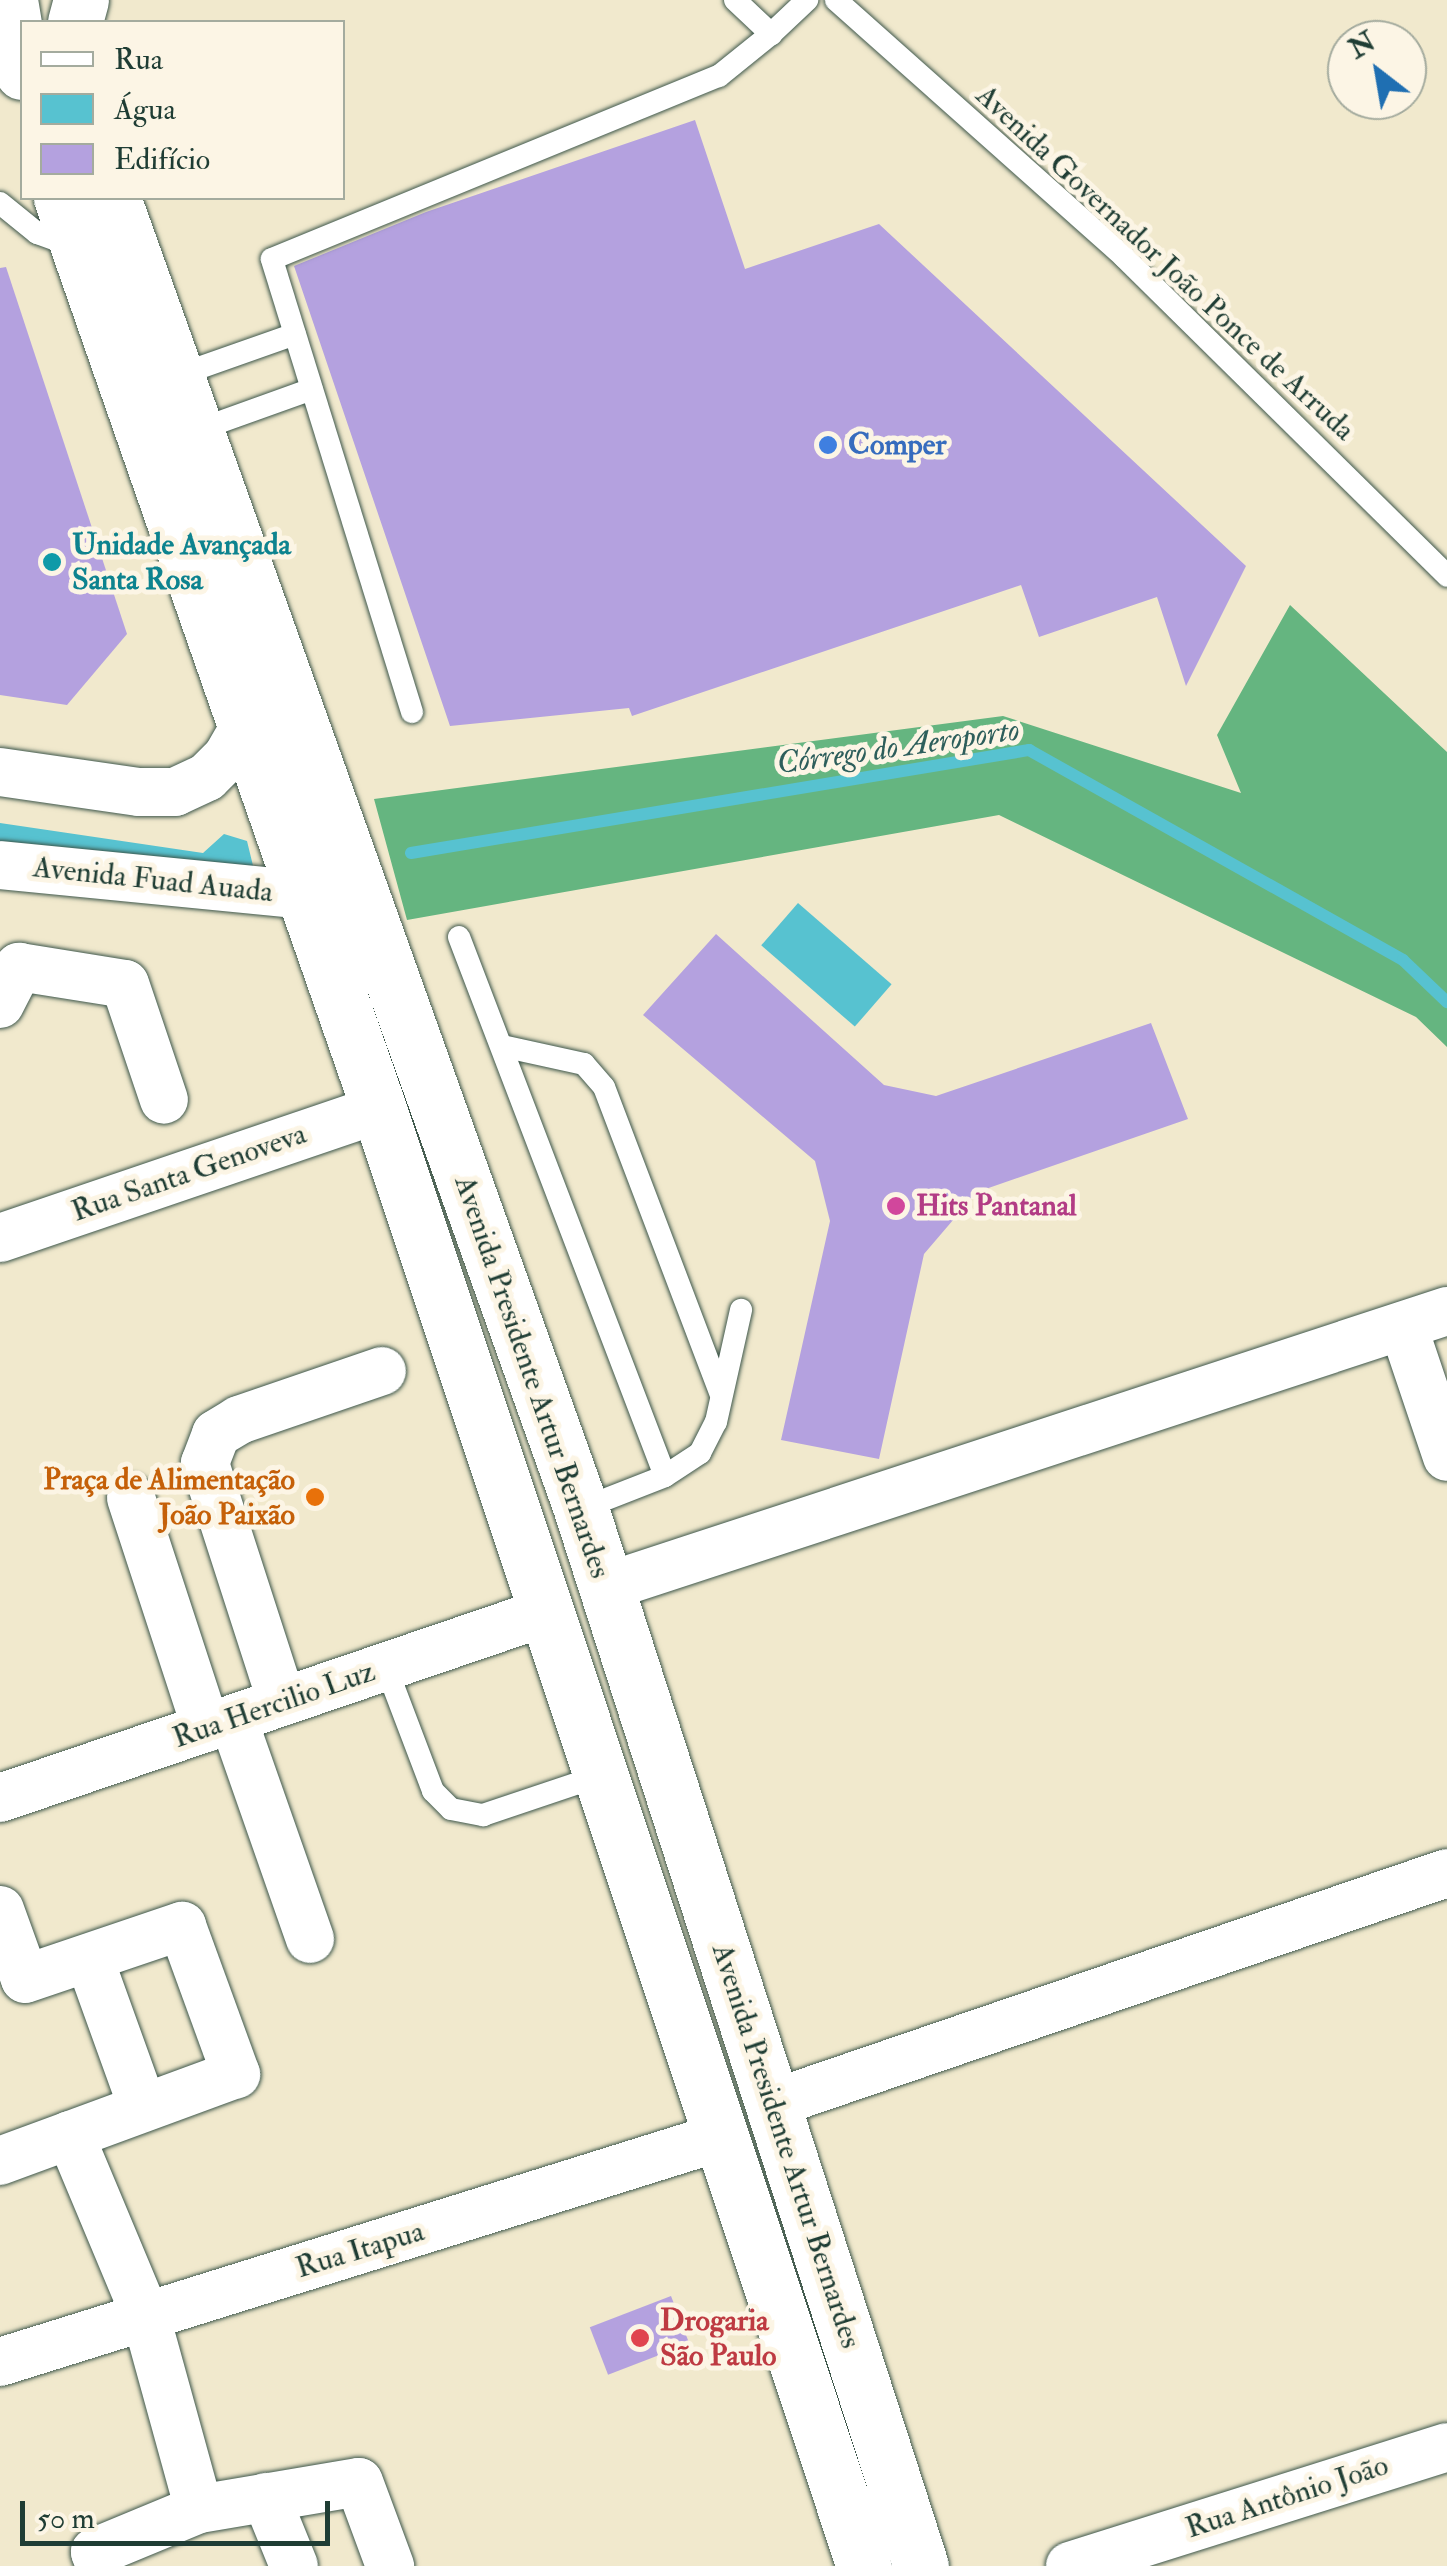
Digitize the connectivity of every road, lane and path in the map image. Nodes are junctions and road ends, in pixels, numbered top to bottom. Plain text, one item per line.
1 (10, 0) edge
2 (735, 0) edge
3 (807, 0) edge
4 (836, 0) edge
5 (771, 34) junction
6 (20, 60) edge
7 (114, 200) edge
8 (0, 203) edge
9 (69, 222) edge
10 (295, 334) junction
11 (176, 376) junction
12 (312, 389) junction
13 (196, 431) junction
14 (1447, 576) edge
15 (412, 712) dead end
16 (245, 726) junction
17 (0, 772) edge
18 (0, 865) edge
19 (306, 895) junction
20 (459, 936) dead end
21 (0, 1004) edge
22 (502, 1046) junction
23 (164, 1100) dead end
24 (379, 1109) junction
25 (0, 1238) edge
26 (741, 1310) dead end
27 (1447, 1311) edge
28 (1403, 1326) junction
29 (382, 1371) dead end
30 (721, 1395) junction
31 (1447, 1457) edge
32 (666, 1476) junction
33 (131, 1498) dead end
34 (582, 1509) junction
35 (606, 1587) junction
36 (549, 1611) junction
37 (386, 1667) junction
38 (282, 1702) junction
39 (219, 1723) junction
40 (602, 1775) junction
41 (0, 1798) edge
42 (1447, 1873) edge
43 (0, 1910) edge
44 (310, 1939) dead end
45 (89, 1958) junction
46 (772, 2104) junction
47 (143, 2108) junction
48 (70, 2135) junction
49 (720, 2137) junction
50 (0, 2161) edge
51 (146, 2317) junction
52 (0, 2362) edge
53 (1447, 2447) edge
54 (266, 2497) junction
55 (199, 2509) junction
56 (100, 2566) edge
57 (294, 2566) edge
58 (390, 2566) edge
59 (864, 2566) edge
60 (921, 2566) edge
61 (1070, 2566) edge

1 - 6 main road
2 - 5 lane
3 - 5 lane
4 - 14 lane, Avenida Governador João Ponce de Arruda
5 - 10 lane
7 - 11 main road, Avenida Presidente Artur Bernardes
8 - 9 lane
9 - 16 main road, Avenida Presidente Artur Bernardes
10 - 11 lane
10 - 12 lane
11 - 13 main road, Avenida Presidente Artur Bernardes
12 - 13 lane
12 - 15 lane
13 - 34 main road, Avenida Presidente Artur Bernardes
16 - 17 street
16 - 19 main road, Avenida Presidente Artur Bernardes
18 - 19 street, Avenida Fuad Auada
19 - 24 main road, Avenida Presidente Artur Bernardes
20 - 22 lane
21 - 23 street
22 - 30 lane
22 - 32 lane
24 - 25 street, Rua Santa Genoveva
24 - 36 main road, Avenida Presidente Artur Bernardes
26 - 30 lane
27 - 28 street
28 - 31 street
28 - 35 street
29 - 38 street
30 - 32 lane
32 - 34 lane
33 - 39 street
34 - 35 main road, Avenida Presidente Artur Bernardes
35 - 46 main road, Avenida Presidente Artur Bernardes
36 - 37 street, Rua Hercilio Luz
36 - 40 main road, Avenida Presidente Artur Bernardes
37 - 38 street, Rua Hercilio Luz
37 - 40 lane
38 - 39 street, Rua Hercilio Luz
39 - 41 street, Rua Hercilio Luz
39 - 44 street
40 - 49 main road, Avenida Presidente Artur Bernardes
42 - 46 street
43 - 45 street
45 - 47 street
45 - 47 street
46 - 60 main road, Avenida Presidente Artur Bernardes
47 - 48 street
48 - 50 street
48 - 51 street
49 - 51 street, Rua Itapua
49 - 59 main road, Avenida Presidente Artur Bernardes
51 - 52 street, Rua Itapua
51 - 55 street
53 - 61 street, Rua Antônio João
54 - 55 street
54 - 57 street
54 - 58 street
55 - 56 street

